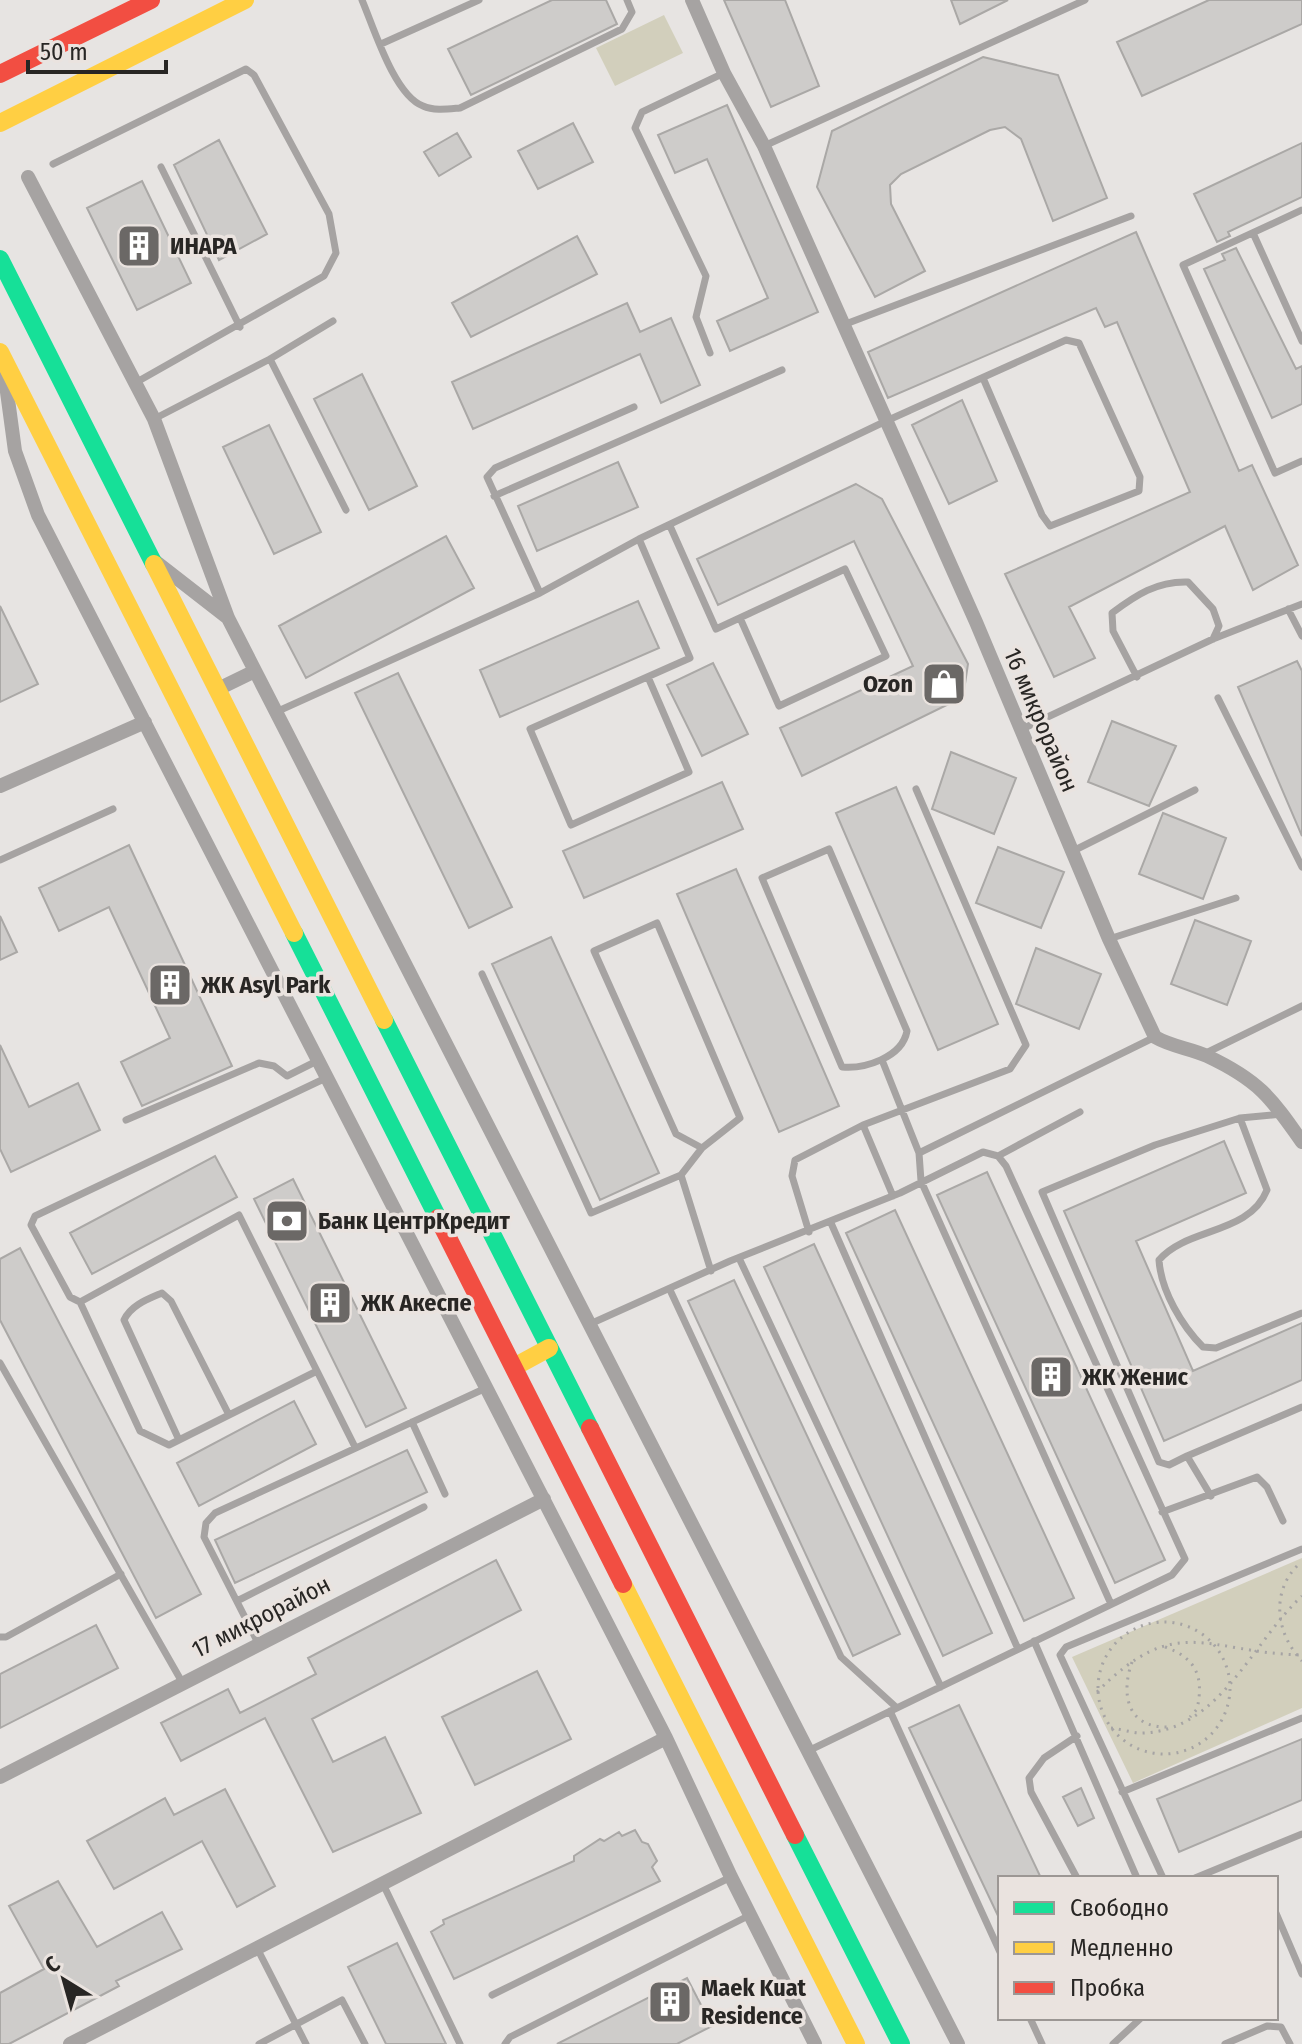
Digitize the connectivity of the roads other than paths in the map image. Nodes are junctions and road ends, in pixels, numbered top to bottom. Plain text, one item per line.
1 (245, 0) edge
2 (362, 0) edge
3 (479, 0) edge
4 (627, 0) edge
5 (692, 0) edge
6 (1085, 0) edge
7 (144, 2) edge
8 (381, 44) junction
9 (724, 73) junction
10 (0, 74) edge
11 (0, 123) edge
12 (764, 146) junction
13 (53, 164) dead end
14 (161, 167) dead end
15 (28, 177) dead end
16 (1302, 210) edge
17 (1131, 216) dead end
18 (1253, 233) junction
19 (0, 259) edge
20 (333, 321) dead end
21 (843, 325) junction
22 (240, 327) junction
23 (1302, 341) edge
24 (710, 353) dead end
25 (1, 355) edge
26 (270, 359) junction
27 (782, 370) dead end
28 (983, 378) junction
29 (134, 384) junction
30 (634, 407) dead end
31 (154, 419) junction
32 (884, 422) junction
33 (1302, 461) edge
34 (494, 496) junction
35 (346, 510) dead end
36 (670, 526) junction
37 (639, 539) junction
38 (149, 557) junction
39 (540, 593) junction
40 (1302, 604) edge
41 (1288, 609) junction
42 (228, 618) junction
43 (740, 618) junction
44 (1302, 636) edge
45 (1213, 639) junction
46 (255, 671) junction
47 (648, 677) junction
48 (1137, 677) junction
49 (216, 690) junction
50 (1218, 698) dead end
51 (276, 712) junction
52 (145, 722) junction
53 (1020, 730) junction
54 (0, 786) edge
55 (916, 789) dead end
56 (1195, 790) dead end
57 (113, 809) dead end
58 (1073, 851) junction
59 (0, 860) edge
60 (1302, 867) edge
61 (1236, 898) dead end
62 (1109, 939) junction
63 (482, 974) dead end
64 (1302, 1006) edge
65 (1155, 1037) junction
66 (1204, 1055) junction
67 (319, 1060) junction
68 (882, 1060) junction
69 (328, 1077) junction
70 (903, 1108) junction
71 (1080, 1112) dead end
72 (1283, 1114) junction
73 (1240, 1118) junction
74 (126, 1120) dead end
75 (863, 1125) junction
76 (1302, 1142) edge
77 (702, 1148) junction
78 (919, 1153) junction
79 (998, 1156) junction
80 (681, 1175) junction
81 (921, 1181) junction
82 (893, 1196) junction
83 (831, 1223) junction
84 (809, 1232) junction
85 (739, 1258) junction
86 (711, 1271) junction
87 (670, 1290) junction
88 (80, 1302) junction
89 (1302, 1313) edge
90 (590, 1324) junction
91 (549, 1348) junction
92 (0, 1363) edge
93 (514, 1367) junction
94 (317, 1371) junction
95 (487, 1388) junction
96 (1302, 1407) edge
97 (229, 1415) junction
98 (412, 1422) junction
99 (179, 1440) junction
100 (355, 1447) junction
101 (1187, 1456) junction
102 (445, 1494) dead end
103 (1211, 1496) junction
104 (544, 1499) junction
105 (424, 1507) dead end
106 (1162, 1512) junction
107 (1283, 1521) dead end
108 (1302, 1549) edge
109 (121, 1574) junction
110 (237, 1601) junction
111 (1111, 1604) junction
112 (0, 1637) edge
113 (1034, 1641) junction
114 (258, 1643) junction
115 (1018, 1649) junction
116 (182, 1682) junction
117 (941, 1687) junction
118 (893, 1710) junction
119 (1302, 1718) edge
120 (1077, 1736) junction
121 (666, 1738) junction
122 (808, 1751) junction
123 (0, 1777) edge
124 (1122, 1792) junction
125 (1302, 1834) edge
126 (1076, 1876) edge
127 (1136, 1876) edge
128 (1162, 1876) edge
129 (1200, 1876) edge
130 (731, 1877) junction
131 (383, 1883) junction
132 (752, 1914) junction
133 (1278, 1918) edge
134 (998, 1947) edge
135 (257, 1948) junction
136 (1302, 1974) edge
137 (492, 1995) dead end
138 (1031, 2020) edge
139 (1139, 2020) edge
140 (296, 2025) junction
141 (70, 2044) edge
142 (259, 2044) edge
143 (306, 2044) edge
144 (365, 2044) edge
145 (460, 2044) edge
146 (505, 2044) edge
147 (815, 2044) edge
148 (856, 2044) edge
149 (901, 2044) edge
150 (958, 2044) edge
151 (1042, 2044) edge
152 (1113, 2044) edge
153 (1225, 2044) edge
154 (1290, 2044) edge

1 - 11 main road
2 - 8 lane
3 - 8 lane
4 - 8 lane
5 - 9 street, 16 микрорайон
6 - 12 lane
7 - 10 main road
9 - 12 street, 16 микрорайон
9 - 24 lane
12 - 21 street, 16 микрорайон
13 - 22 lane
14 - 22 lane
15 - 29 street
16 - 18 lane
17 - 21 lane
18 - 23 lane
18 - 33 lane
19 - 38 main road
20 - 26 lane
21 - 32 street, 16 микрорайон
22 - 29 lane
25 - 52 street
25 - 93 main road
26 - 31 lane
26 - 35 lane
27 - 34 lane
28 - 28 lane
28 - 32 lane
29 - 31 street
30 - 34 lane
31 - 42 street
32 - 36 lane
32 - 53 street, 16 микрорайон
34 - 39 lane
36 - 37 lane
36 - 43 lane
37 - 39 lane
37 - 47 lane
38 - 42 street
38 - 49 main road
39 - 51 lane
40 - 41 lane
41 - 44 lane
41 - 45 lane
42 - 46 street
43 - 43 lane
45 - 48 lane
45 - 48 lane
46 - 49 street
46 - 51 street
47 - 47 lane
48 - 53 lane
49 - 91 main road
50 - 60 lane
51 - 90 street
52 - 54 street
52 - 67 street
53 - 58 street, 16 микрорайон
55 - 70 lane
56 - 58 lane
57 - 59 lane
58 - 62 street, 16 микрорайон
61 - 62 lane
62 - 65 street, 16 микрорайон
63 - 80 lane
64 - 66 lane
65 - 66 street
65 - 78 lane
66 - 72 street
67 - 69 street
67 - 74 lane
68 - 68 lane
68 - 70 lane
69 - 88 lane
69 - 95 street
70 - 75 lane
70 - 78 lane
71 - 79 lane
72 - 73 lane
72 - 76 street
73 - 89 lane
73 - 101 lane
75 - 82 lane
75 - 84 lane
77 - 77 lane
77 - 80 lane
78 - 81 lane
79 - 81 lane
79 - 106 lane
80 - 86 lane
81 - 82 lane
81 - 111 lane
82 - 83 lane
83 - 84 lane
83 - 115 lane
84 - 85 lane
85 - 86 lane
85 - 117 lane
86 - 87 lane
87 - 90 lane
87 - 118 lane
88 - 94 lane
88 - 99 lane
90 - 122 street
91 - 93 main road
91 - 149 main road
92 - 109 lane
93 - 148 main road
94 - 97 lane
94 - 100 lane
95 - 98 lane
95 - 104 street
96 - 101 lane
97 - 99 lane
97 - 99 lane
98 - 100 lane
98 - 102 lane
100 - 110 lane
101 - 103 lane
103 - 106 lane
103 - 107 lane
104 - 114 street, 17 микрорайон
104 - 121 street
105 - 110 lane
106 - 111 lane
108 - 124 lane
109 - 112 lane
109 - 116 lane
110 - 114 lane
111 - 113 lane
113 - 115 lane
113 - 120 lane
114 - 116 street, 17 микрорайон
115 - 117 lane
116 - 123 street, 17 микрорайон
117 - 118 lane
118 - 122 lane
118 - 134 lane
119 - 124 lane
120 - 126 lane
120 - 127 lane
121 - 130 street
121 - 131 street
122 - 150 street
124 - 128 lane
125 - 129 lane
130 - 132 street
130 - 137 lane
131 - 135 street
131 - 145 lane
132 - 146 lane
132 - 147 street
133 - 136 lane
135 - 140 lane
135 - 141 street
138 - 151 lane
139 - 152 lane
140 - 142 lane
140 - 143 lane
140 - 144 lane
153 - 154 lane

